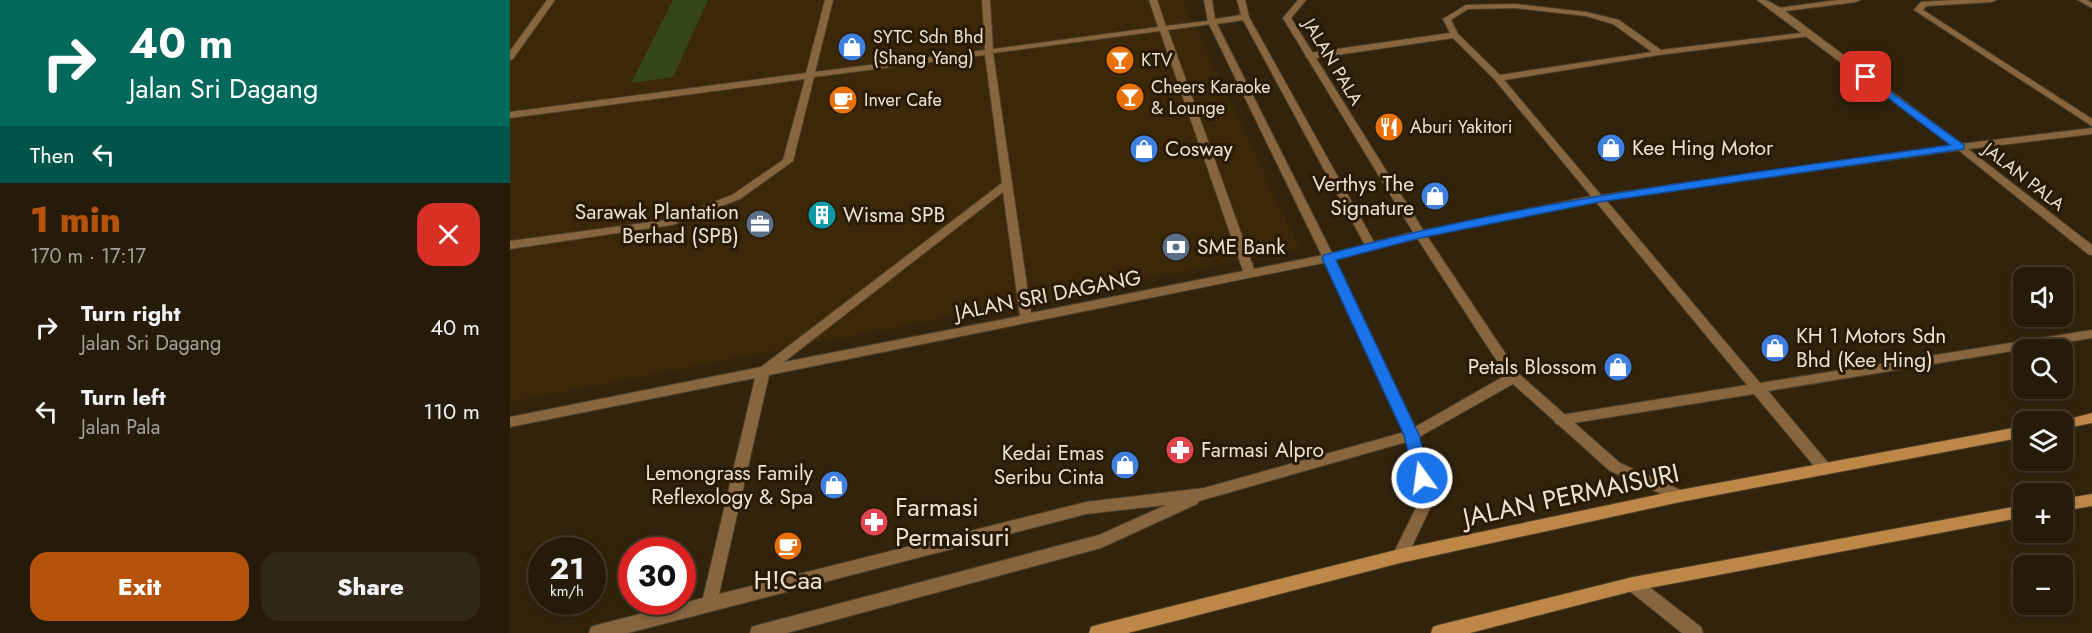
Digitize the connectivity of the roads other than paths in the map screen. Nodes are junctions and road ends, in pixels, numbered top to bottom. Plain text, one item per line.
1 (551, 0) edge
2 (829, 0) edge
3 (986, 0) edge
4 (1153, 0) edge
5 (1208, 0) edge
6 (1241, 0) edge
7 (1302, 0) edge
8 (1761, 0) edge
9 (1856, 0) edge
10 (1992, 0) edge
11 (2082, 0) edge
12 (2092, 6) edge
13 (1778, 10) junction
14 (1245, 17) junction
15 (1212, 22) junction
16 (1165, 28) junction
17 (1810, 34) junction
18 (1455, 35) junction
19 (989, 52) junction
20 (1659, 53) junction
21 (1309, 56) junction
22 (510, 57) edge
23 (809, 76) junction
24 (1498, 78) junction
25 (510, 115) edge
26 (2092, 123) edge
27 (2092, 131) edge
28 (1960, 147) junction
29 (1008, 183) junction
30 (1599, 198) junction
31 (1420, 234) junction
32 (510, 245) edge
33 (1371, 246) junction
34 (2092, 251) edge
35 (1329, 258) junction
36 (1250, 274) junction
37 (1026, 319) junction
38 (2092, 334) edge
39 (763, 372) junction
40 (1514, 377) junction
41 (1759, 390) junction
42 (2092, 418) edge
43 (1561, 420) junction
44 (510, 422) edge
45 (2073, 422) edge
46 (2013, 433) edge
47 (1412, 435) junction
48 (1825, 469) junction
49 (1204, 494) junction
50 (1680, 496) junction
51 (2092, 500) edge
52 (2073, 503) edge
53 (2013, 513) edge
54 (1400, 556) junction
55 (1633, 584) junction
56 (709, 605) junction
57 (597, 633) edge
58 (758, 633) edge
59 (1097, 633) edge
60 (1439, 633) edge
61 (1695, 633) edge

1 - 22 street
2 - 23 street
3 - 19 street
4 - 16 street
5 - 15 street
6 - 14 street
7 - 21 street, JALAN PALA
8 - 13 street, JALAN PALA
9 - 13 street
10 - 26 street
11 - 12 street
13 - 17 street, JALAN PALA
14 - 15 street
14 - 33 street
15 - 16 street
15 - 35 street
16 - 19 street
16 - 36 street
17 - 20 street
17 - 28 street, JALAN PALA
18 - 20 street
18 - 21 street
18 - 24 street
19 - 23 street
19 - 29 street
20 - 24 street
21 - 31 street, JALAN PALA
23 - 25 street
23 - 32 street
24 - 30 street
27 - 28 street, JALAN SRI DAGANG
28 - 30 street, JALAN SRI DAGANG
28 - 34 street, JALAN PALA
29 - 37 street
29 - 39 street
30 - 31 street, JALAN SRI DAGANG
30 - 41 street
31 - 33 street, JALAN SRI DAGANG
31 - 40 street, JALAN PALA
33 - 35 street, JALAN SRI DAGANG
35 - 36 street, JALAN SRI DAGANG
35 - 47 street
36 - 37 street, JALAN SRI DAGANG
37 - 39 street, JALAN SRI DAGANG
38 - 41 street
39 - 44 street, JALAN SRI DAGANG
39 - 56 street
40 - 43 street, JALAN PALA
40 - 47 street
41 - 43 street
41 - 48 street
42 - 45 street
43 - 50 street, JALAN PALA
46 - 48 street, JALAN PERMAISURI
47 - 49 street
47 - 54 street
48 - 50 street, JALAN PERMAISURI
49 - 56 street
49 - 58 street
50 - 54 street, JALAN PERMAISURI
51 - 52 street
53 - 55 street
54 - 59 street, JALAN PERMAISURI
55 - 60 street
55 - 61 street
56 - 57 street

